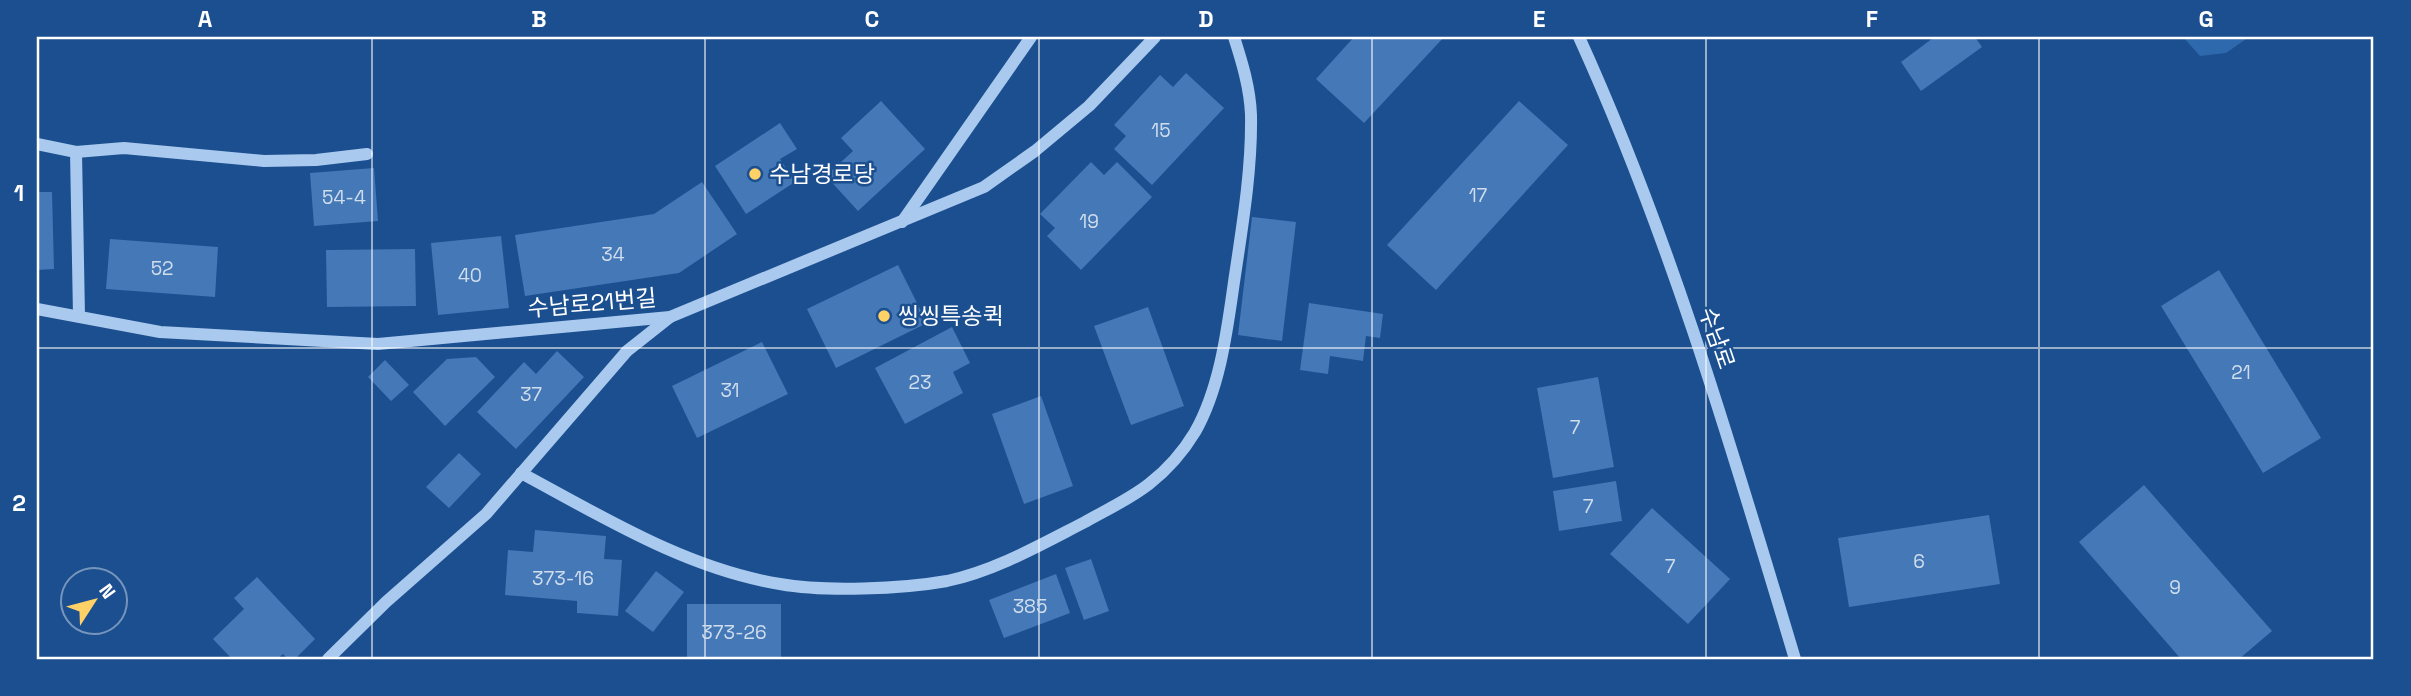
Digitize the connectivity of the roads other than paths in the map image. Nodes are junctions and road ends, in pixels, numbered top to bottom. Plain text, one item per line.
1 (1155, 37) edge
2 (1234, 37) edge
3 (1579, 37) edge
4 (1024, 40) edge
5 (37, 144) edge
6 (76, 152) junction
7 (367, 154) dead end
8 (902, 222) junction
9 (37, 309) edge
10 (79, 317) junction
11 (670, 317) junction
12 (522, 473) junction
13 (328, 659) edge
14 (1795, 659) edge

1 - 8 street, 수남로21번길
2 - 12 street
3 - 14 street, 수남로
4 - 8 street
5 - 6 street
6 - 7 street
6 - 10 street
8 - 11 street, 수남로21번길
9 - 10 street, 수남로21번길
10 - 11 street, 수남로21번길
11 - 12 street
12 - 13 street

